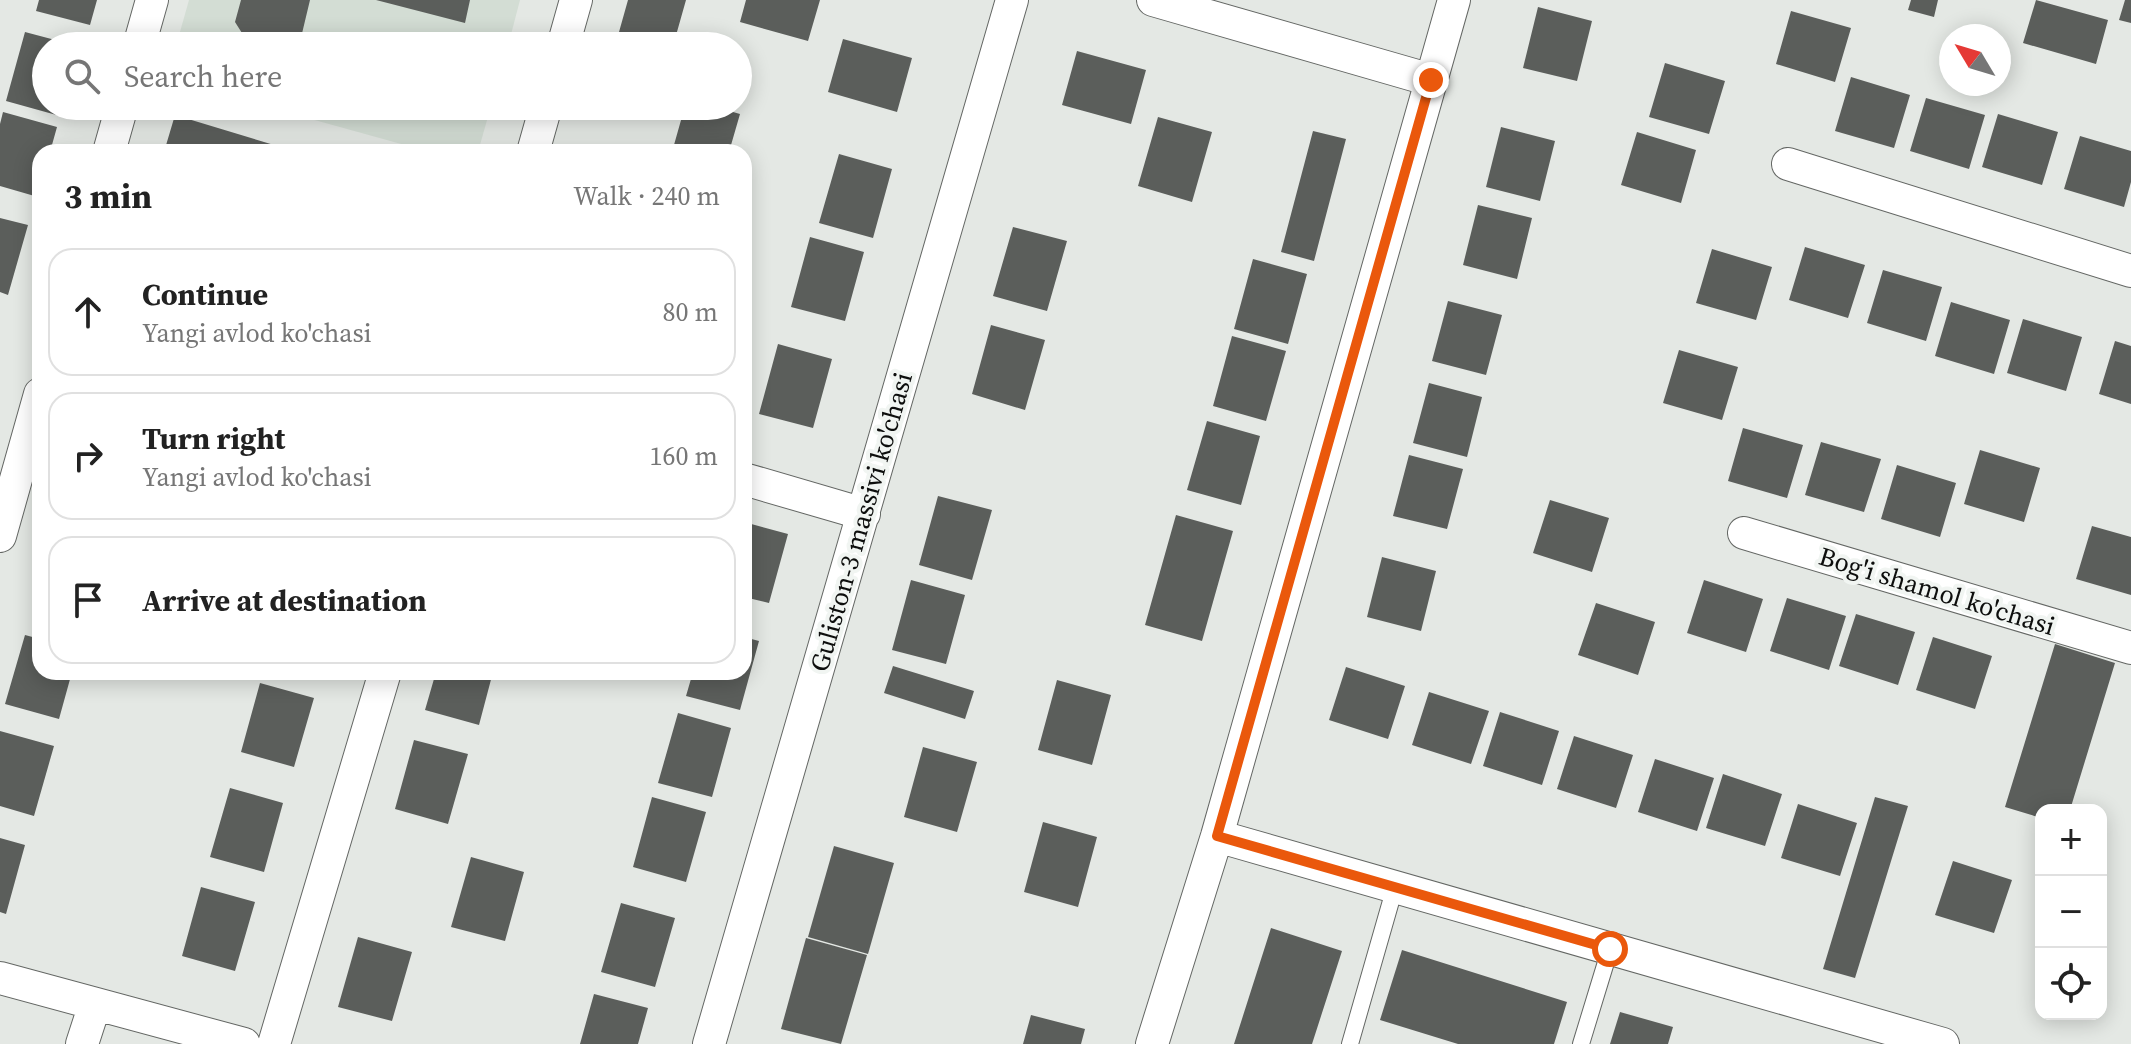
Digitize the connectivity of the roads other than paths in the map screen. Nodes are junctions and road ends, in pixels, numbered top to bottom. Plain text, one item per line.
1 (152, 0) edge
2 (576, 0) edge
3 (1012, 0) edge
4 (1153, 0) edge
5 (1454, 0) edge
6 (143, 32) edge
7 (567, 32) edge
8 (1431, 80) junction
9 (118, 120) edge
10 (542, 120) edge
11 (111, 144) edge
12 (535, 144) edge
13 (1788, 164) dead end
14 (2131, 271) edge
15 (32, 422) edge
16 (752, 481) edge
17 (864, 514) junction
18 (1744, 533) dead end
19 (0, 536) edge
20 (2131, 648) edge
21 (383, 680) edge
22 (1217, 836) junction
23 (1395, 887) junction
24 (1610, 949) junction
25 (0, 978) edge
26 (95, 1004) junction
27 (1355, 1043) edge
28 (82, 1044) edge
29 (244, 1044) edge
30 (274, 1044) edge
31 (709, 1044) edge
32 (1152, 1044) edge
33 (1581, 1044) edge
34 (1943, 1044) edge

1 - 6 street
2 - 7 street
3 - 17 street, Guliston-3 massivi ko'chasi
4 - 8 street
5 - 8 street
8 - 22 street
9 - 11 street
10 - 12 street
13 - 14 street
15 - 19 street
16 - 17 street
17 - 31 street, Guliston-3 massivi ko'chasi
18 - 20 street, Bog'i shamol ko'chasi
21 - 30 street
22 - 23 street
22 - 32 street
23 - 24 street
23 - 27 lane
24 - 33 lane
24 - 34 street
25 - 26 street
26 - 28 street
26 - 29 street

